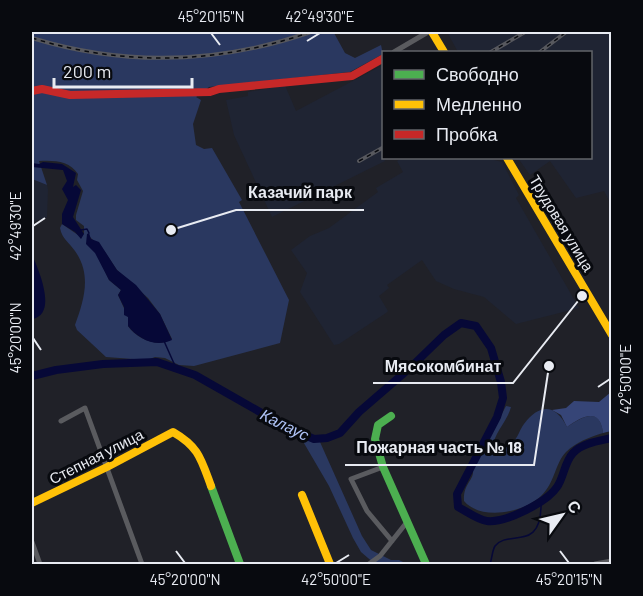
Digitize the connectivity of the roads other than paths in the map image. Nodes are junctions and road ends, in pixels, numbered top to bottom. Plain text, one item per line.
1 (430, 32) edge
2 (396, 51) edge
3 (443, 51) edge
4 (382, 59) edge
5 (32, 91) edge
6 (508, 159) edge
7 (612, 335) edge
8 (391, 416) dead end
9 (61, 421) dead end
10 (383, 467) junction
11 (105, 468) junction
12 (302, 495) dead end
13 (32, 503) edge
14 (407, 522) junction
15 (392, 541) junction
16 (32, 542) edge
17 (612, 561) edge
18 (40, 564) edge
19 (141, 564) edge
20 (240, 564) edge
21 (330, 564) edge
22 (369, 564) edge
23 (426, 564) edge
24 (595, 564) edge

1 - 2 street
1 - 3 street
4 - 5 street
6 - 7 street, Трудовая улица
8 - 10 street
9 - 11 street
10 - 14 street
10 - 15 street
11 - 13 street, Степная улица
11 - 19 street
11 - 20 street, Степная улица
12 - 21 street
14 - 15 street
14 - 23 street
15 - 22 street
16 - 18 street
17 - 24 street

